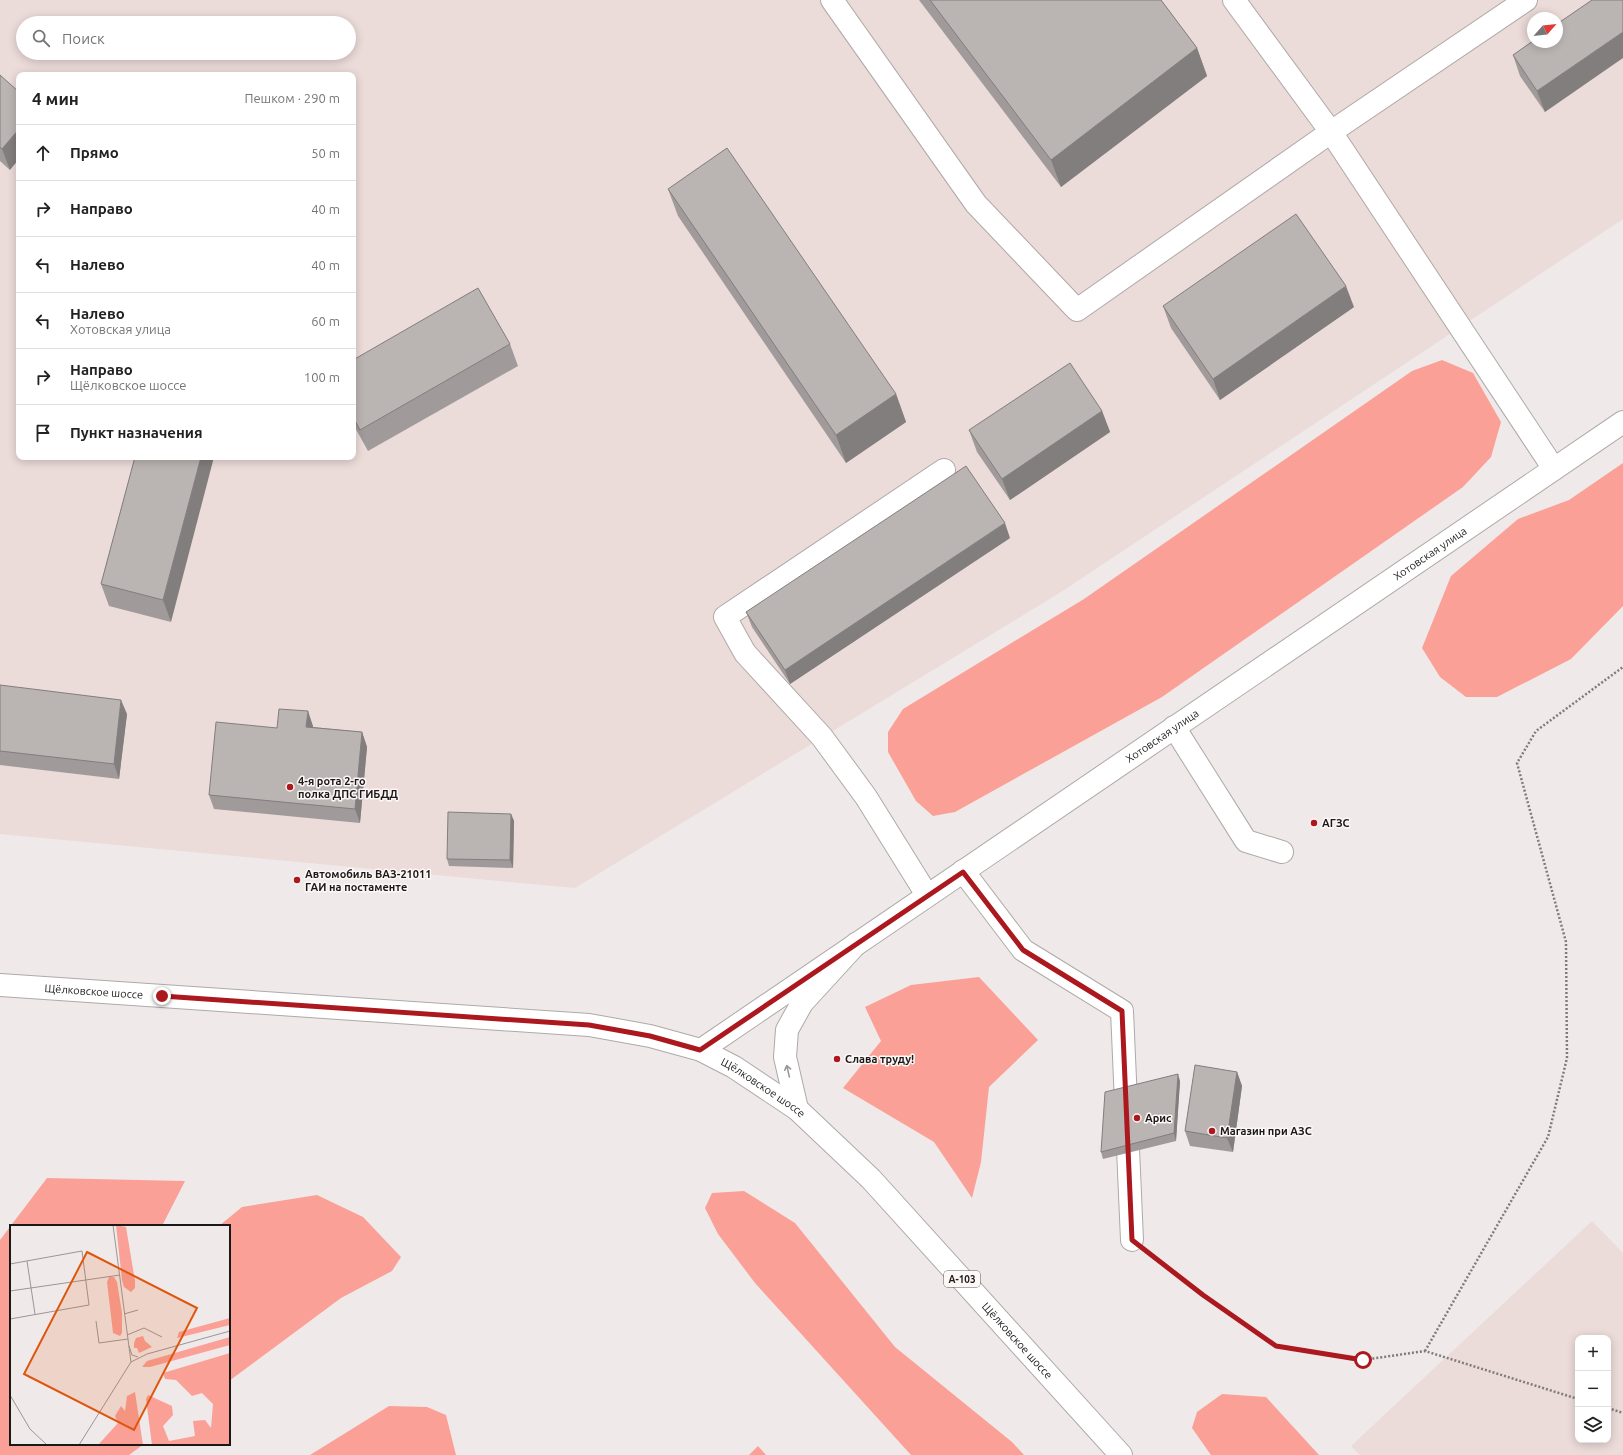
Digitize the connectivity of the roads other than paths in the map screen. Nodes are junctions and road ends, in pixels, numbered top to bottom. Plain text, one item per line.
1 (832, 0) edge
2 (1234, 0) edge
3 (1526, 0) edge
4 (1331, 132) junction
5 (1623, 422) edge
6 (1554, 469) junction
7 (944, 470) dead end
8 (1174, 727) junction
9 (1282, 852) dead end
10 (963, 872) junction
11 (927, 896) junction
12 (856, 944) junction
13 (0, 985) edge
14 (700, 1050) junction
15 (797, 1109) junction
16 (1132, 1240) road end
17 (1121, 1455) edge

1 - 4 main road
2 - 4 main road
3 - 4 main road
4 - 6 main road
5 - 6 main road, Хотовская улица
6 - 8 main road, Хотовская улица
7 - 11 main road
8 - 9 main road
8 - 10 main road, Хотовская улица
10 - 11 main road, Хотовская улица
10 - 16 main road
11 - 12 main road, Хотовская улица
12 - 14 main road, Хотовская улица
15 -> 12 main road
13 - 14 main road, Щёлковское шоссе / А-103
14 - 15 main road, Щёлковское шоссе / А-103
15 - 17 main road, Щёлковское шоссе / А-103

